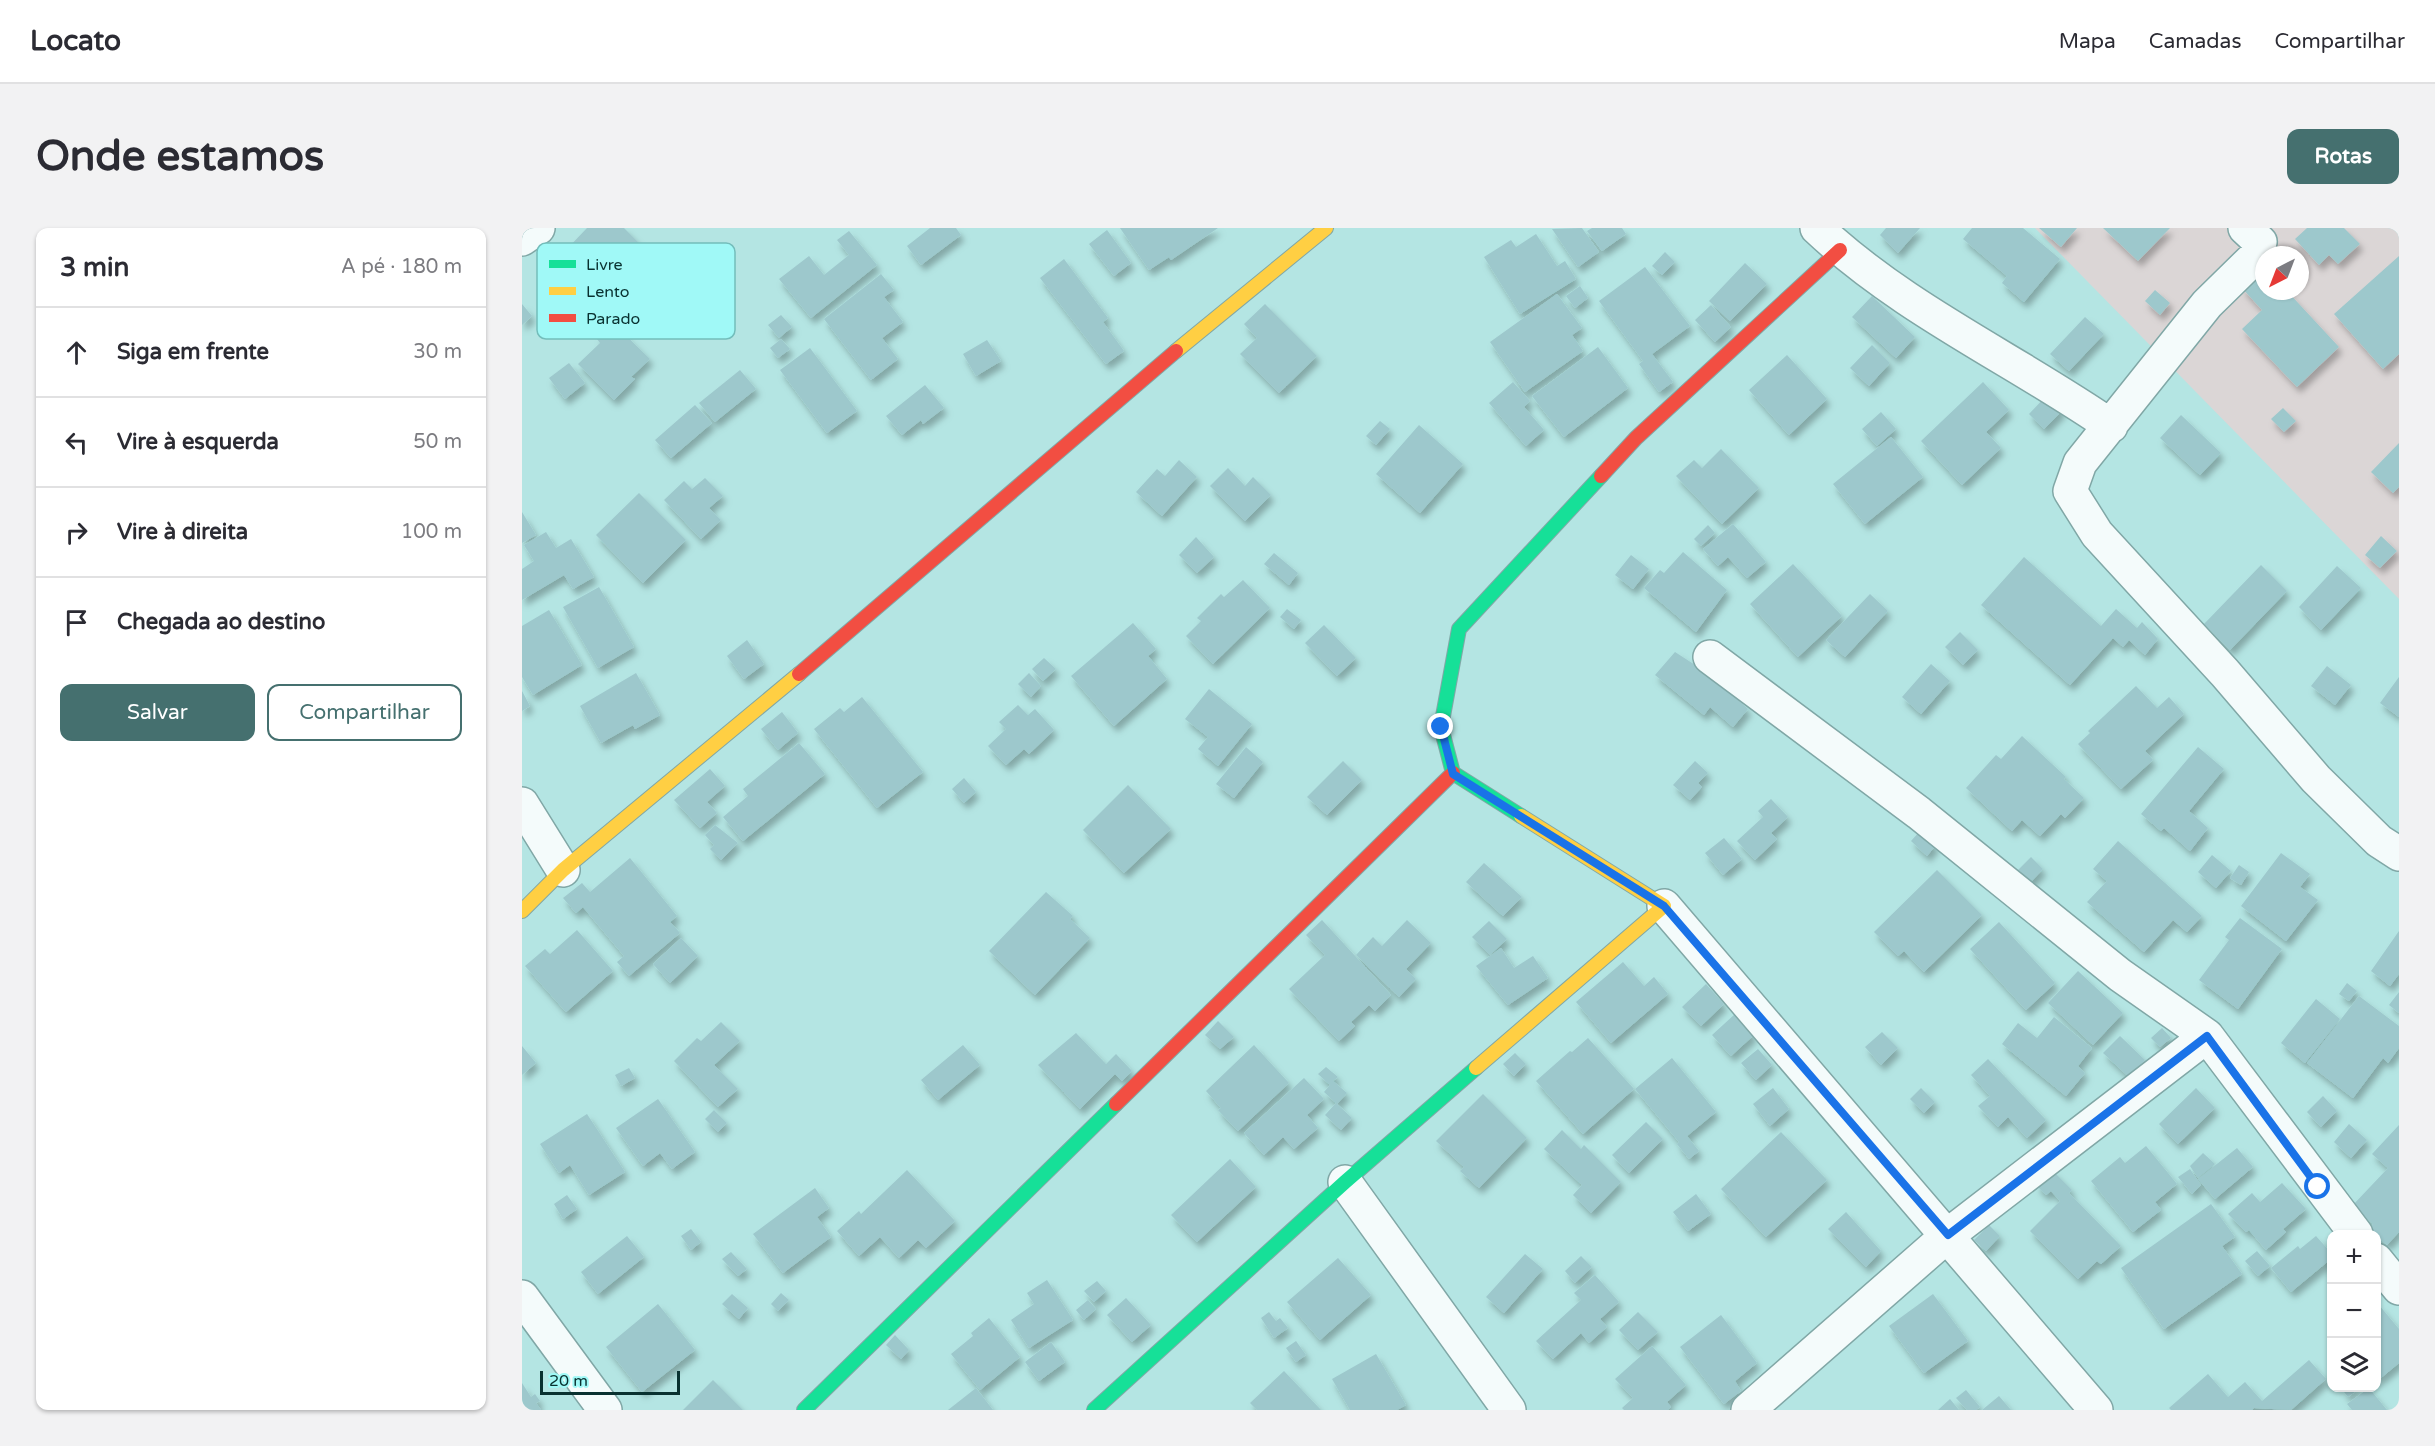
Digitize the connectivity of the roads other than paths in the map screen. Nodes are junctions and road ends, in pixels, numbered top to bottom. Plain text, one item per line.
1 (538, 228) edge
2 (1326, 228) edge
3 (2245, 228) edge
4 (522, 239) edge
5 (1829, 239) edge
6 (2111, 426) junction
7 (1710, 657) dead end
8 (1453, 774) junction
9 (522, 804) edge
10 (2399, 854) edge
11 (562, 870) junction
12 (1664, 906) junction
13 (522, 911) edge
14 (2207, 1036) junction
15 (1345, 1182) junction
16 (2353, 1230) edge
17 (1948, 1235) junction
18 (2381, 1266) edge
19 (2399, 1288) edge
20 (522, 1297) edge
21 (605, 1410) edge
22 (804, 1410) edge
23 (1094, 1410) edge
24 (1509, 1410) edge
25 (1748, 1410) edge
26 (2096, 1410) edge

1 - 4 street
2 - 11 street
3 - 6 street
5 - 6 street
5 - 8 street
6 - 10 street
7 - 14 street
8 - 12 street
8 - 22 street
9 - 11 street
11 - 13 street
12 - 15 street
12 - 17 street
14 - 16 street
14 - 17 street
15 - 23 street
15 - 24 street
17 - 25 street
17 - 26 street
18 - 19 street
20 - 21 street

